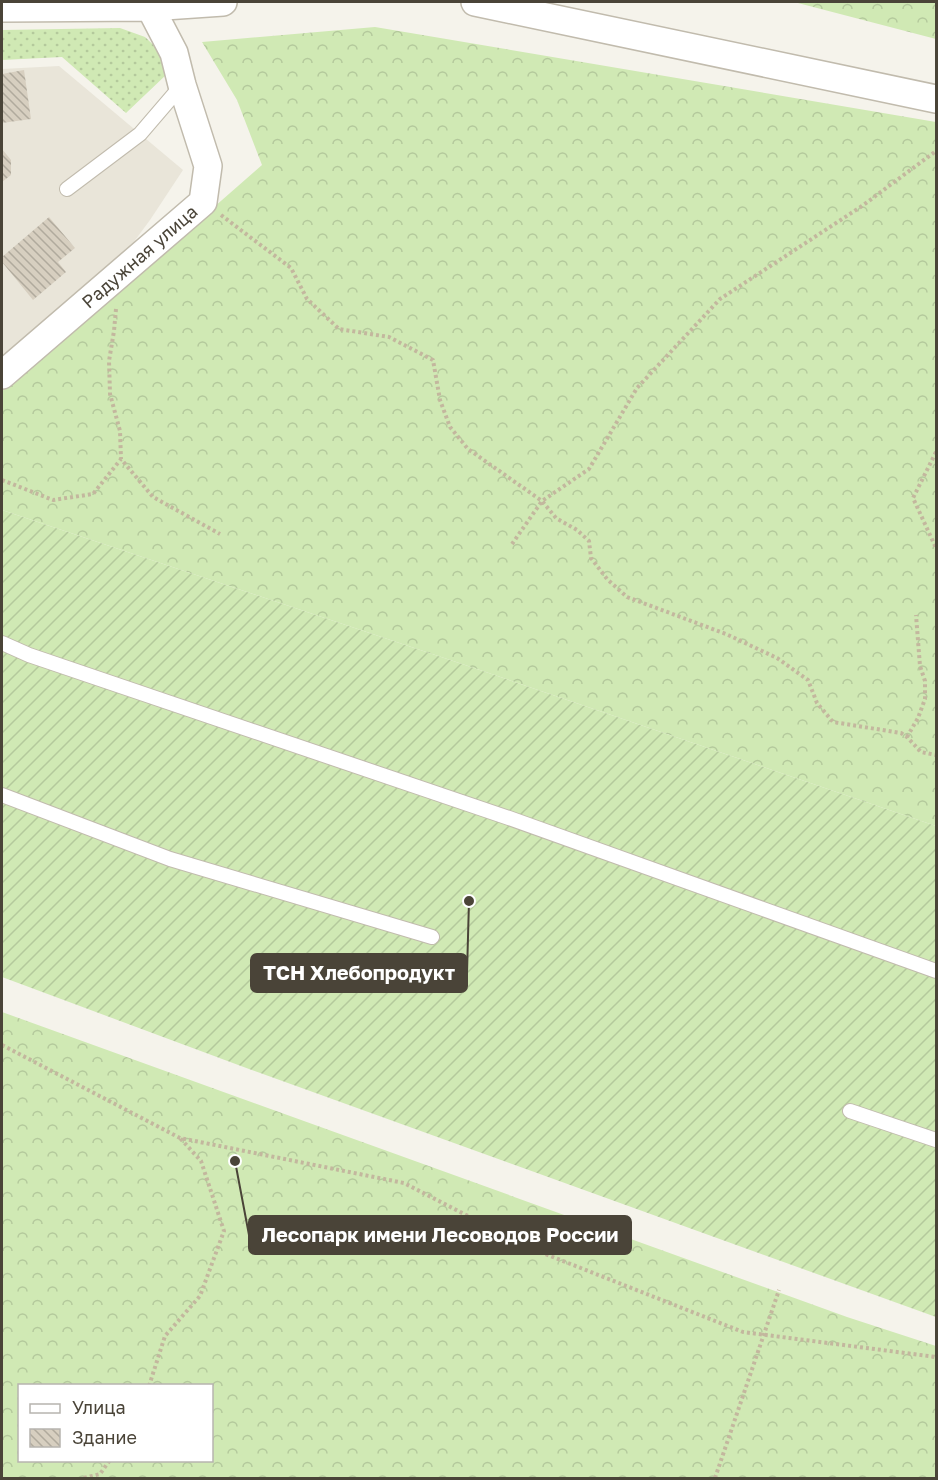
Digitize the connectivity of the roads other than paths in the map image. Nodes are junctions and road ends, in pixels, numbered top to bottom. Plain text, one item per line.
1 (223, 2) edge
2 (475, 2) edge
3 (150, 7) junction
4 (2, 9) edge
5 (182, 85) junction
6 (936, 99) edge
7 (67, 189) dead end
8 (2, 375) edge
9 (2, 643) edge
10 (2, 795) edge
11 (432, 937) dead end
12 (936, 971) edge
13 (850, 1111) dead end
14 (936, 1140) edge

1 - 3 street
2 - 6 street
3 - 4 street
3 - 5 street, Радужная улица
5 - 7 lane
5 - 8 street, Радужная улица
9 - 12 lane
10 - 11 lane
13 - 14 lane

